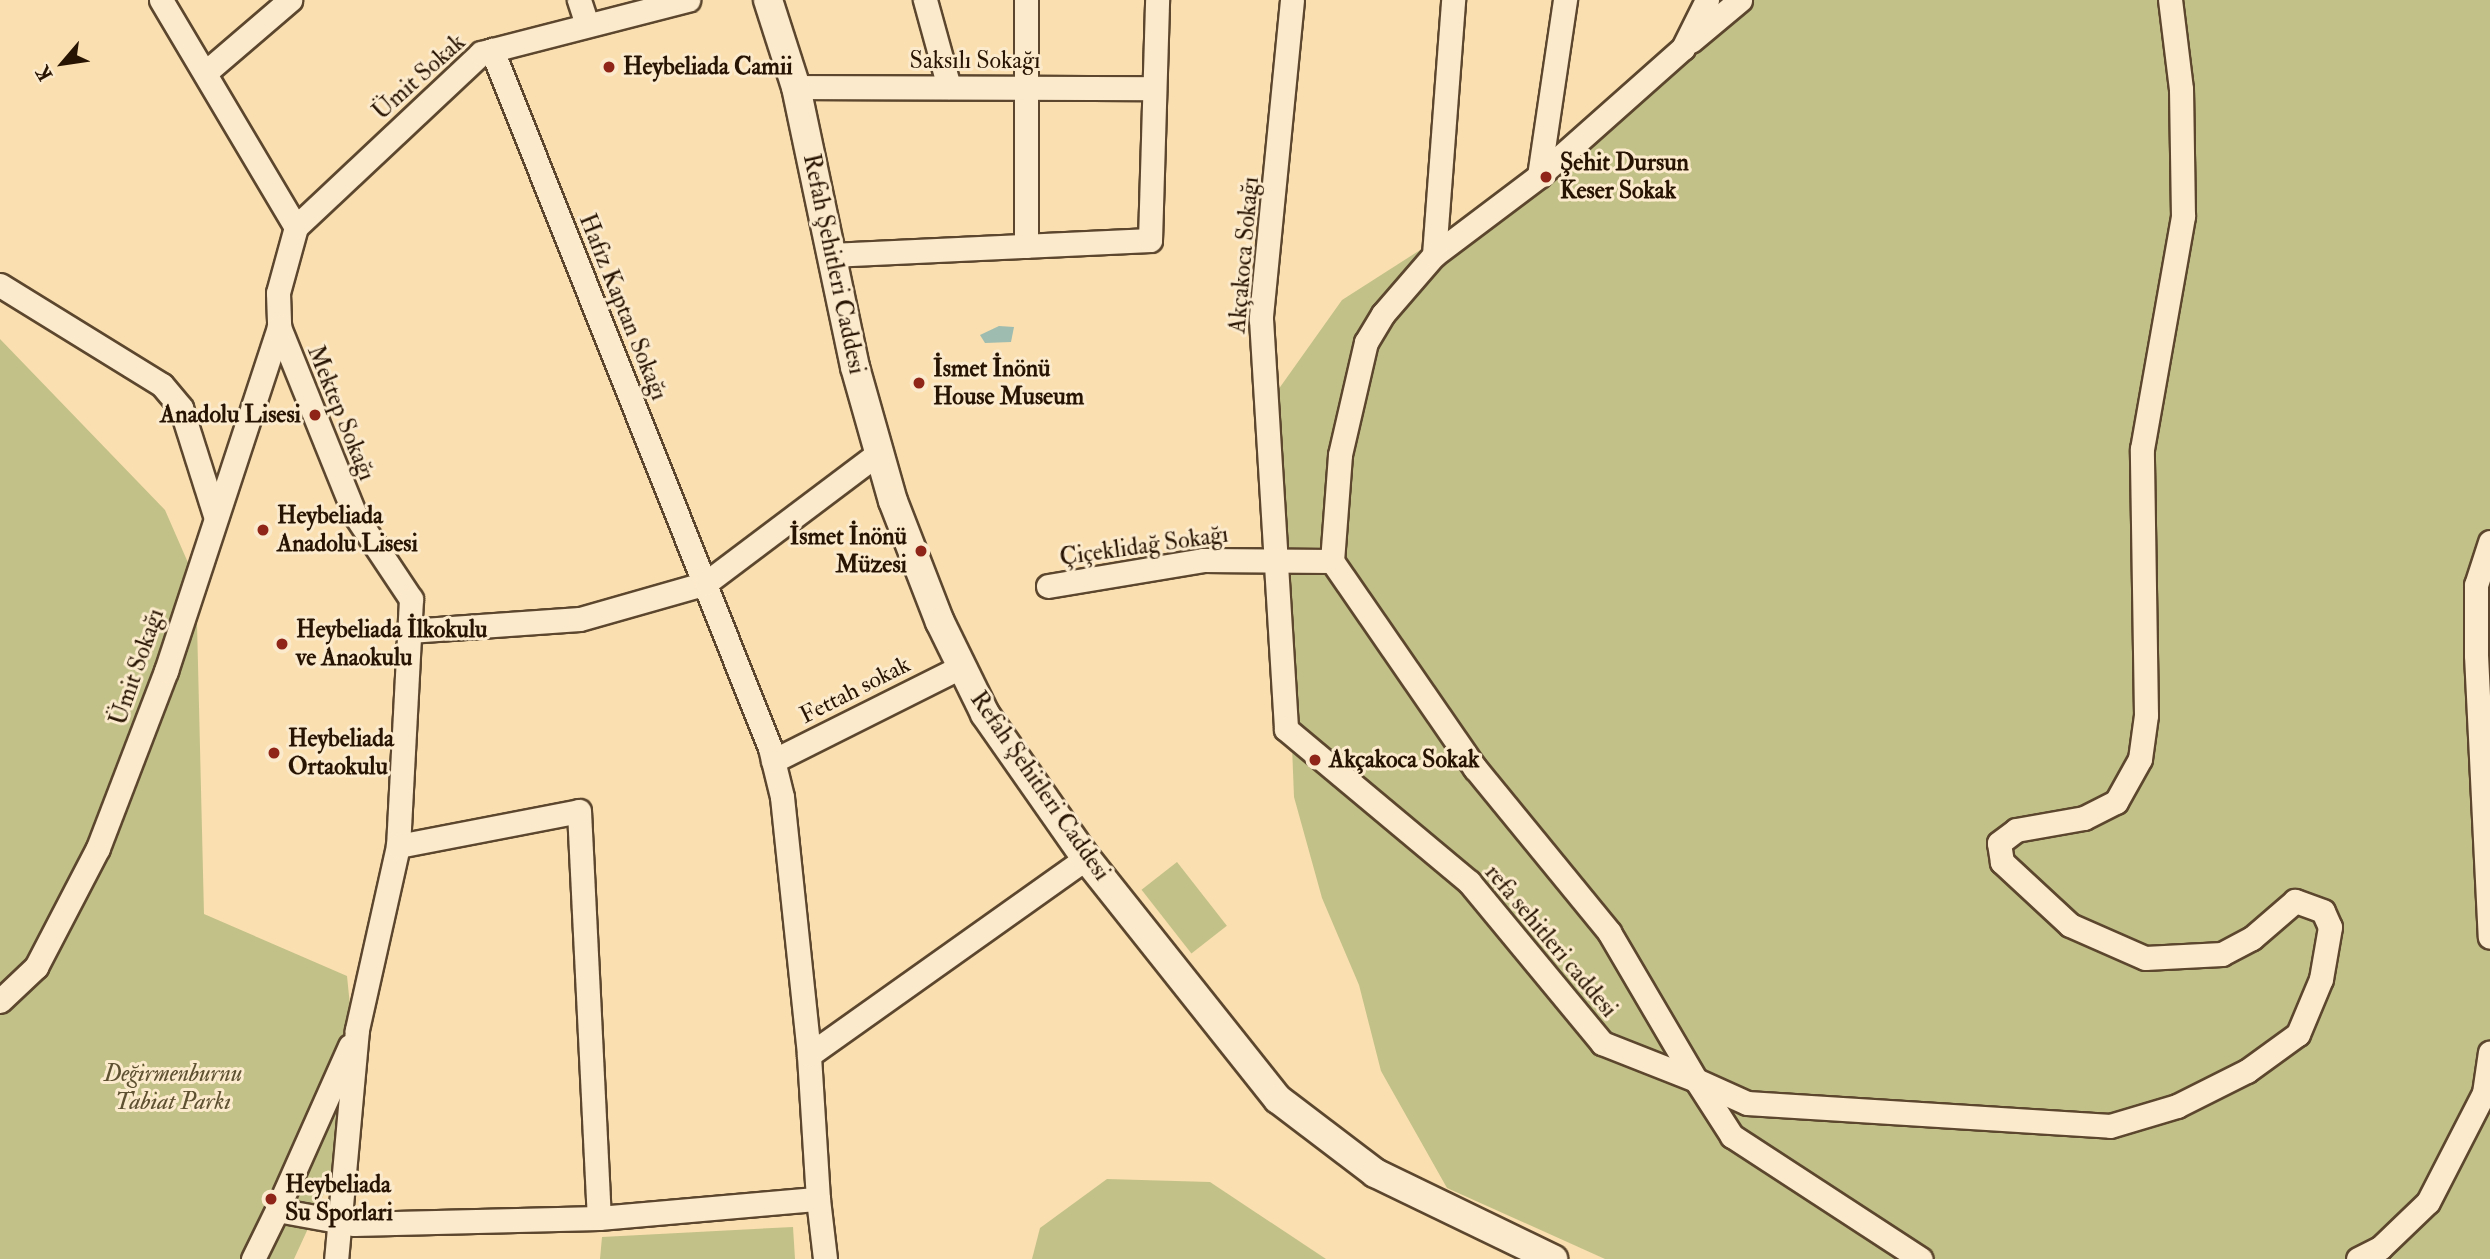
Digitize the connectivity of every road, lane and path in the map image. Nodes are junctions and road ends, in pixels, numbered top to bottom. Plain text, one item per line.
1 (161, 0) edge
2 (290, 0) edge
3 (579, 0) edge
4 (768, 0) edge
5 (925, 0) edge
6 (1026, 0) edge
7 (1157, 0) edge
8 (1292, 0) edge
9 (1453, 0) edge
10 (1566, 0) edge
11 (1707, 0) edge
12 (1740, 0) edge
13 (2170, 0) edge
14 (675, 2) edge
15 (587, 24) junction
16 (1683, 48) junction
17 (492, 50) junction
18 (206, 72) junction
19 (796, 87) junction
20 (949, 87) junction
21 (1027, 87) junction
22 (1154, 88) junction
23 (1539, 176) junction
24 (296, 227) junction
25 (1026, 246) junction
26 (831, 255) junction
27 (1434, 255) junction
28 (0, 285) edge
29 (279, 327) junction
30 (880, 452) junction
31 (215, 515) junction
32 (2490, 542) edge
33 (1273, 557) junction
34 (1332, 561) junction
35 (706, 583) junction
36 (1048, 586) dead end
37 (409, 631) junction
38 (961, 667) junction
39 (1286, 729) joint
40 (773, 761) junction
41 (398, 846) junction
42 (1086, 858) junction
43 (2490, 937) edge
44 (0, 1001) edge
45 (357, 1030) junction
46 (2490, 1052) edge
47 (810, 1055) junction
48 (1696, 1080) junction
49 (818, 1199) junction
50 (277, 1210) junction
51 (598, 1218) junction
52 (343, 1223) junction
53 (253, 1259) edge
54 (336, 1259) edge
55 (825, 1259) edge
56 (1553, 1259) edge
57 (1921, 1259) edge
58 (2358, 1259) edge

1 - 18 street
2 - 18 street
3 - 15 street
4 - 19 street, Refah Şehitleri Caddesi
5 - 20 street
6 - 21 street
7 - 22 street
8 - 33 street, Akçakoca Sokağı
9 - 27 street
10 - 23 street
11 - 16 street
12 - 16 street
13 - 48 street, refa sehitleri caddesi
14 - 15 street, Ümit Sokak
15 - 17 street, Ümit Sokak
16 - 23 street
17 - 24 street, Ümit Sokak
17 - 35 street, Hafız Kaptan Sokağı
18 - 24 street
19 - 20 street, Saksılı Sokağı
19 - 26 street, Refah Şehitleri Caddesi
20 - 21 street, Saksılı Sokağı
21 - 22 street, Saksılı Sokağı
21 - 25 street
22 - 25 street
23 - 27 street
24 - 29 street, Mektep Sokağı
25 - 26 street
26 - 30 street, Refah Şehitleri Caddesi
27 - 34 street
28 - 31 street
29 - 31 street, Ümit Sokağı
29 - 37 street, Mektep Sokağı
30 - 35 street
30 - 38 street, Refah Şehitleri Caddesi
31 - 44 street, Ümit Sokağı
32 - 43 street
33 - 34 street, Çiçeklidağ Sokağı
33 - 36 street, Çiçeklidağ Sokağı
33 - 39 street, Akçakoca Sokağı
34 - 48 street
35 - 37 street
35 - 40 street, Hafız Kaptan Sokağı
37 - 41 street, Mektep Sokağı
38 - 40 street, Fettah sokak
38 - 42 street, Refah Şehitleri Caddesi
39 - 48 street, refa sehitleri caddesi
40 - 47 street, Hafız Kaptan Sokağı
41 - 45 street, Mektep Sokağı
41 - 51 street
42 - 47 street
42 - 56 street, Refah Şehitleri Caddesi
45 - 50 street
45 - 52 street
46 - 58 street
47 - 49 street, Hafız Kaptan Sokağı
48 - 57 street
49 - 51 street
49 - 55 street, Hafız Kaptan Sokağı
50 - 52 street
50 - 53 street
51 - 52 street
52 - 54 street

